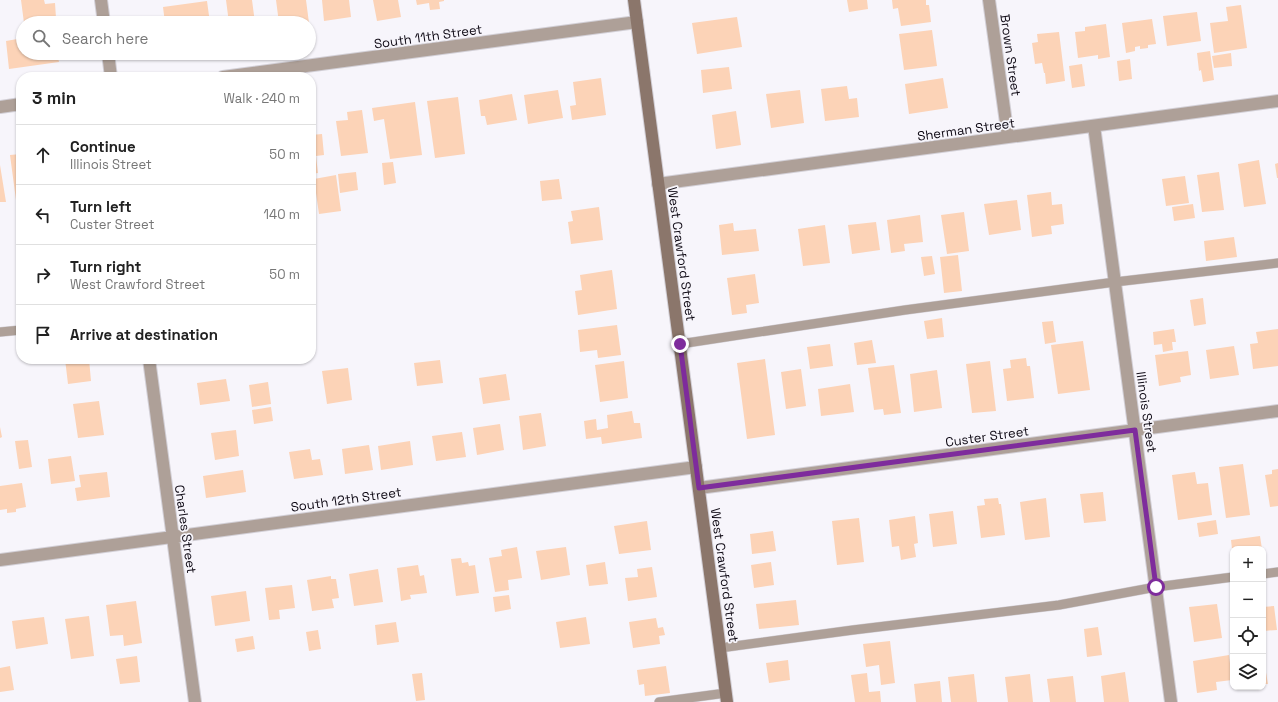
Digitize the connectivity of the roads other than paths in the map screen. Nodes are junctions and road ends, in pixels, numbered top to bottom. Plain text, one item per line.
1 (101, 0) edge
2 (634, 0) edge
3 (989, 0) edge
4 (103, 16) edge
5 (637, 22) junction
6 (109, 60) edge
7 (110, 72) edge
8 (261, 72) edge
9 (1278, 101) edge
10 (16, 105) edge
11 (0, 107) edge
12 (1094, 126) junction
13 (1008, 137) junction
14 (658, 184) junction
15 (1278, 263) edge
16 (1115, 282) junction
17 (16, 330) edge
18 (0, 332) edge
19 (680, 344) junction
20 (150, 364) edge
21 (1278, 411) edge
22 (1135, 430) junction
23 (696, 467) junction
24 (699, 488) junction
25 (173, 537) junction
26 (0, 560) edge
27 (1278, 572) edge
28 (1266, 574) edge
29 (1230, 577) edge
30 (1156, 587) junction
31 (720, 648) junction
32 (727, 698) edge
33 (195, 702) edge
34 (659, 702) edge
35 (1171, 702) edge

1 - 4 street
2 - 5 main road, West Crawford Street
3 - 13 street, Brown Street
5 - 8 street, South 11th Street
5 - 14 main road, West Crawford Street
6 - 7 street
9 - 12 street, Sherman Street
10 - 11 street
12 - 13 street, Sherman Street
12 - 16 street, Illinois Street
13 - 14 street, Sherman Street
14 - 19 main road, West Crawford Street
15 - 16 lane
16 - 19 lane
16 - 22 street, Illinois Street
17 - 18 lane
19 - 23 main road, West Crawford Street
20 - 25 street, Charles Street
21 - 22 street, Custer Street
22 - 24 street, Custer Street
22 - 30 street, Illinois Street
23 - 24 main road, West Crawford Street
23 - 25 street, South 12th Street
24 - 31 main road, West Crawford Street
25 - 26 street, South 12th Street
25 - 33 street, Charles Street
27 - 28 lane
29 - 30 lane
30 - 31 lane
30 - 35 street, Illinois Street
31 - 32 main road, West Crawford Street
32 - 34 lane

